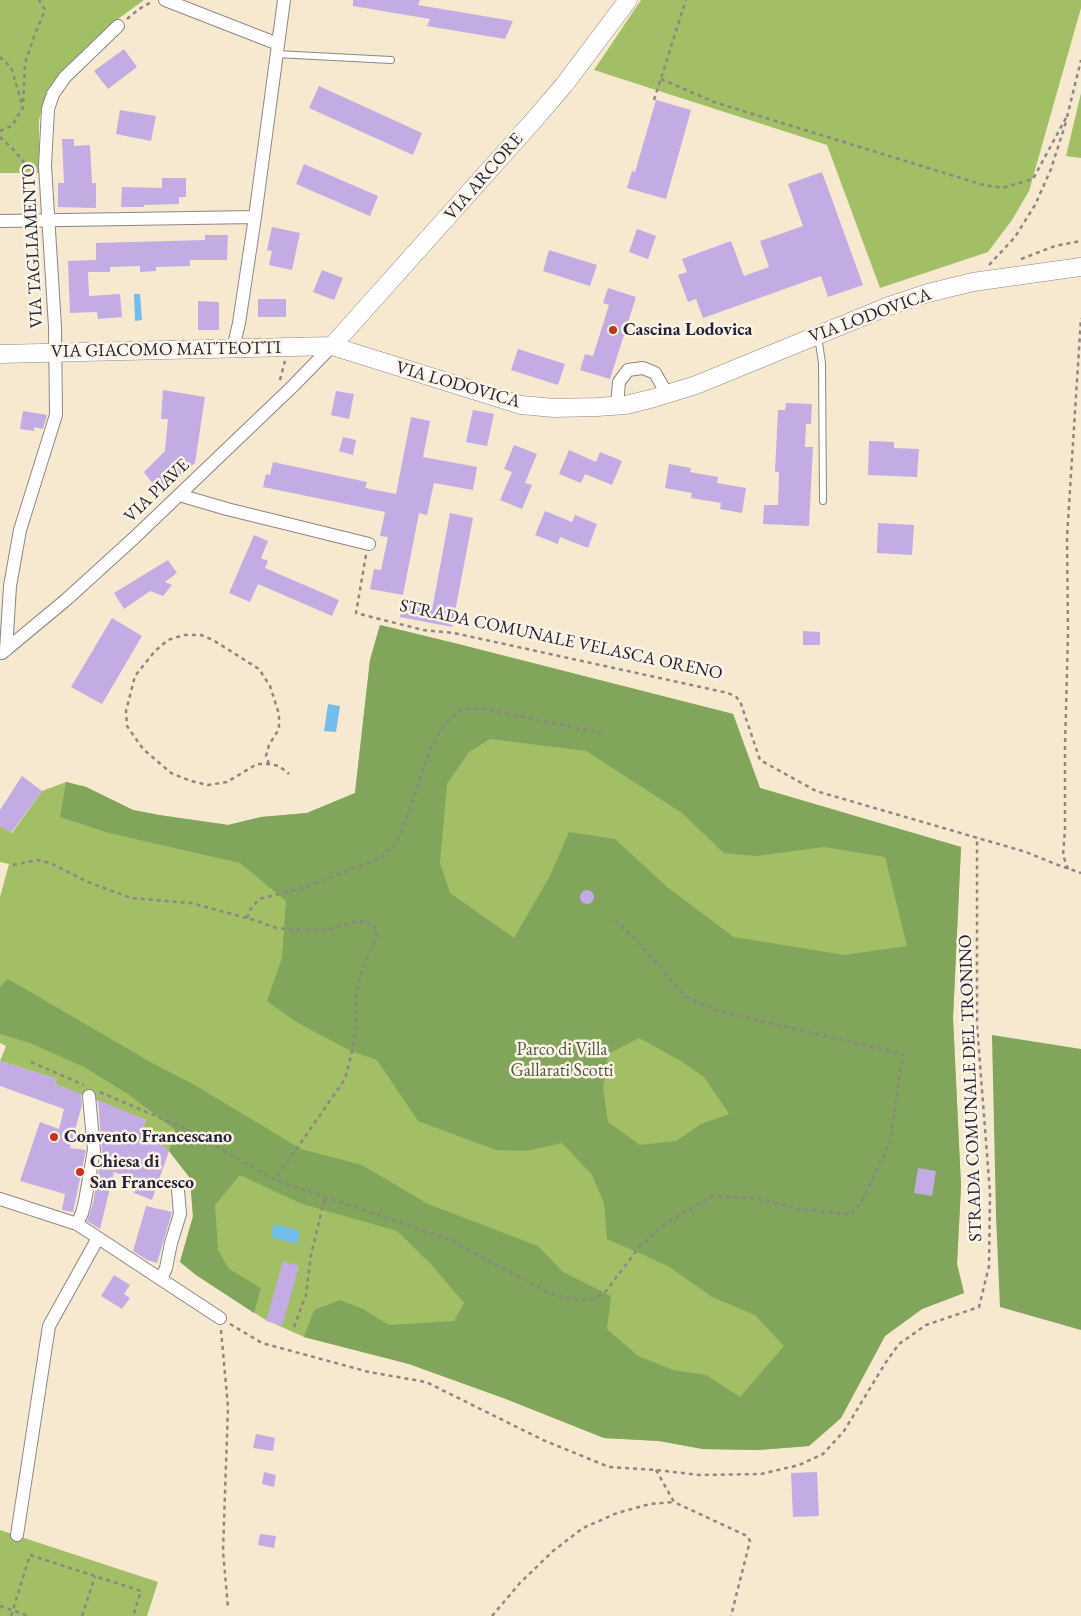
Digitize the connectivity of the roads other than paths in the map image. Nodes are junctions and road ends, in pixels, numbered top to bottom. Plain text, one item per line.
1 (165, 0) edge
2 (284, 0) edge
3 (628, 0) edge
4 (118, 26) road end
5 (277, 49) junction
6 (391, 60) dead end
7 (255, 217) junction
8 (47, 220) junction
9 (0, 221) edge
10 (1081, 267) edge
11 (818, 335) junction
12 (332, 346) junction
13 (233, 349) junction
14 (55, 353) junction
15 (0, 354) edge
16 (667, 394) junction
17 (617, 406) junction
18 (179, 495) junction
19 (823, 501) dead end
20 (368, 544) road end
21 (3, 652) edge
22 (90, 1090) road end
23 (178, 1190) dead end
24 (0, 1199) edge
25 (77, 1224) junction
26 (98, 1238) junction
27 (161, 1279) junction
28 (220, 1318) road end
29 (17, 1535) dead end

1 - 5 street
2 - 5 street
3 - 12 street, VIA ARCORE
4 - 8 street, VIA TAGLIAMENTO
5 - 6 lane
5 - 7 street
7 - 8 street
7 - 13 street
8 - 9 street
8 - 14 street, VIA TAGLIAMENTO
10 - 11 street, VIA LODOVICA
11 - 16 street, VIA LODOVICA
11 - 19 lane
12 - 13 street, VIA GIACOMO MATTEOTTI
12 - 17 street, VIA LODOVICA
12 - 18 street, VIA PIAVE
13 - 14 street, VIA GIACOMO MATTEOTTI
14 - 15 street, VIA GIACOMO MATTEOTTI
14 - 21 street, VIA TAGLIAMENTO
16 - 17 street, VIA LODOVICA
16 - 17 street
18 - 20 street
18 - 21 street, VIA PIAVE
22 - 25 street
23 - 27 street
24 - 25 street
25 - 26 street
26 - 27 street
26 - 29 street
27 - 28 street

